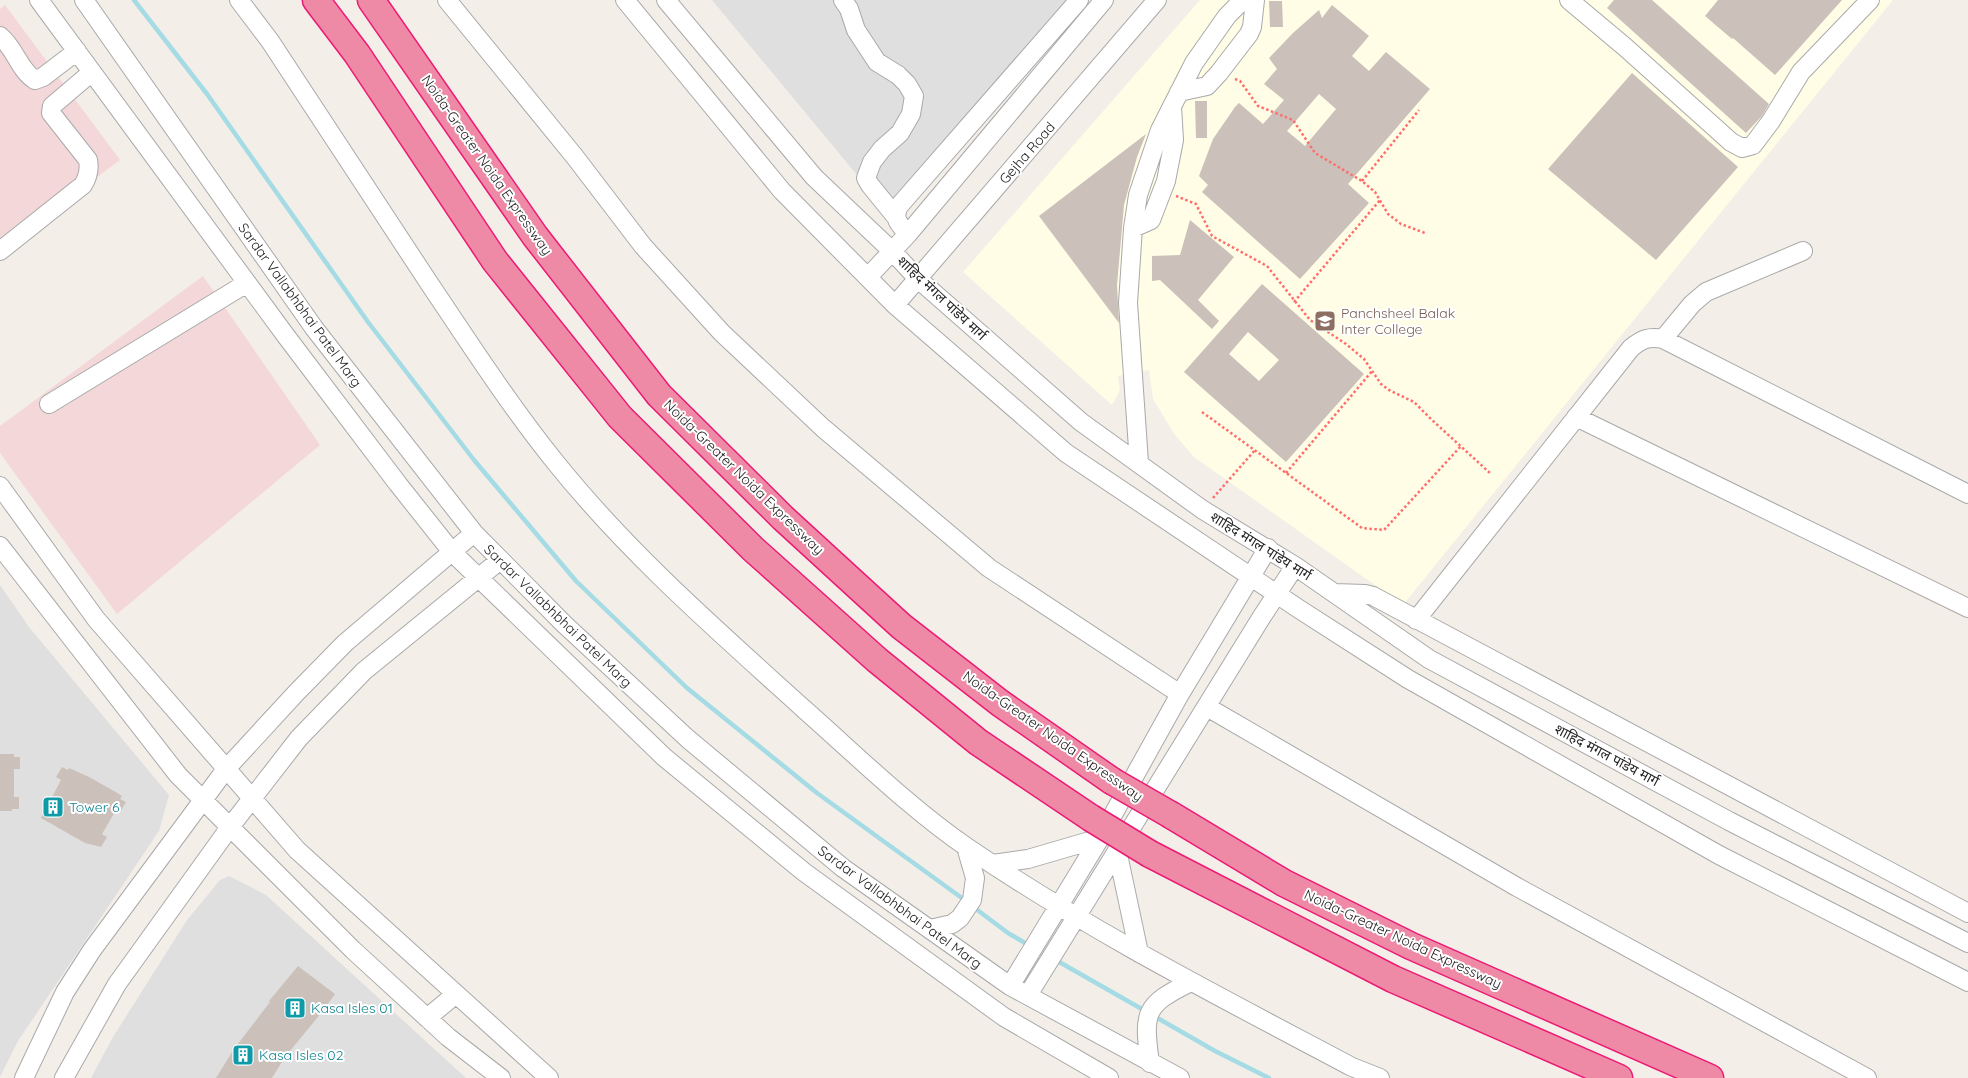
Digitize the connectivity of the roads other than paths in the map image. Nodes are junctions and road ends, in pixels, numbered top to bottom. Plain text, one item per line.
1 (39, 0) edge
2 (84, 0) edge
3 (239, 0) edge
4 (316, 0) edge
5 (371, 0) edge
6 (447, 0) edge
7 (625, 0) edge
8 (666, 0) edge
9 (843, 0) edge
10 (1079, 0) edge
11 (1104, 0) edge
12 (1157, 0) edge
13 (1243, 0) edge
14 (1255, 0) edge
15 (1569, 0) edge
16 (1867, 1) edge
17 (0, 36) edge
18 (77, 51) junction
19 (92, 72) junction
20 (1175, 99) junction
21 (896, 217) junction
22 (1133, 228) junction
23 (908, 234) junction
24 (1804, 250) dead end
25 (0, 251) edge
26 (892, 251) junction
27 (868, 277) junction
28 (918, 279) junction
29 (247, 283) junction
30 (895, 305) junction
31 (1663, 339) junction
32 (49, 404) dead end
33 (1576, 417) junction
34 (1139, 463) junction
35 (0, 486) edge
36 (1968, 494) edge
37 (474, 533) junction
38 (0, 546) edge
39 (1268, 548) junction
40 (452, 552) junction
41 (500, 561) junction
42 (1295, 566) junction
43 (1250, 576) junction
44 (478, 579) junction
45 (1334, 593) junction
46 (1277, 594) junction
47 (1968, 608) edge
48 (1416, 620) junction
49 (1180, 694) junction
50 (1207, 707) junction
51 (226, 769) junction
52 (252, 799) junction
53 (203, 800) junction
54 (230, 827) junction
55 (1096, 828) junction
56 (966, 847) junction
57 (1117, 850) junction
58 (993, 864) junction
59 (1060, 907) junction
60 (1968, 913) edge
61 (1076, 917) junction
62 (930, 929) junction
63 (1968, 944) edge
64 (1139, 953) junction
65 (1191, 982) junction
66 (1968, 982) edge
67 (1010, 986) junction
68 (456, 994) junction
69 (1028, 996) junction
70 (427, 1018) junction
71 (1150, 1063) junction
72 (24, 1078) edge
73 (64, 1078) edge
74 (501, 1078) edge
75 (549, 1078) edge
76 (1108, 1078) edge
77 (1180, 1078) edge
78 (1380, 1078) edge
79 (1618, 1078) edge
80 (1710, 1078) edge
81 (1867, 1078) edge

1 - 18 street, Sardar Vallabhbhai Patel Marg
2 - 37 street, Sardar Vallabhbhai Patel Marg
3 - 56 street
4 - 55 highway
5 - 80 highway, Noida-Greater Noida Expressway, bridge
6 - 49 street
7 - 27 street
8 - 26 street, शाहिद मंगल पांडेय मार्ग
9 - 21 street
10 - 21 street
11 - 23 street
12 - 28 street, Gejha Road
13 - 20 street
14 - 20 street
15 - 16 street
17 - 18 street
18 - 19 street, Sardar Vallabhbhai Patel Marg
19 - 25 street
19 - 29 street, Sardar Vallabhbhai Patel Marg
20 - 22 street
20 - 22 street
21 - 23 street
22 - 34 street
23 - 26 street
24 - 31 street
26 - 27 street
26 - 28 street, शाहिद मंगल पांडेय मार्ग
27 - 30 street
28 - 30 street, Gejha Road
28 - 34 street, शाहिद मंगल पांडेय मार्ग
29 - 32 street
29 - 40 street, Sardar Vallabhbhai Patel Marg
30 - 43 street
31 - 33 street
31 - 36 street
33 - 47 street
33 - 48 street
34 - 39 street, शाहिद मंगल पांडेय मार्ग
35 - 51 street
37 - 40 street
37 - 41 street, Sardar Vallabhbhai Patel Marg
38 - 53 street
39 - 42 street, शाहिद मंगल पांडेय मार्ग
39 - 43 street
40 - 44 street, Sardar Vallabhbhai Patel Marg
40 - 51 street
41 - 44 street
41 - 62 street, Sardar Vallabhbhai Patel Marg
42 - 45 street, शाहिद मंगल पांडेय मार्ग
42 - 46 street
43 - 46 street
43 - 49 street
44 - 52 street
44 - 76 street, Sardar Vallabhbhai Patel Marg
45 - 48 street
45 - 63 street, शाहिद मंगल पांडेय मार्ग
46 - 50 street
46 - 66 street
48 - 60 street
49 - 55 street
50 - 57 street
50 - 81 street
51 - 52 street
51 - 53 street
52 - 54 street
52 - 68 street
53 - 54 street
53 - 72 street
54 - 70 street
54 - 73 street
55 - 58 street
55 - 59 street
55 - 79 highway, bridge
56 - 58 street
56 - 62 street
57 - 61 street
57 - 64 street
58 - 59 street
59 - 61 street
59 - 67 street
61 - 64 street
61 - 69 street
62 - 67 street, Sardar Vallabhbhai Patel Marg
64 - 65 street
65 - 71 street
65 - 78 street
67 - 69 street, Sardar Vallabhbhai Patel Marg
68 - 70 street
68 - 75 street
69 - 71 street, Sardar Vallabhbhai Patel Marg
70 - 74 street
71 - 77 street, Sardar Vallabhbhai Patel Marg

